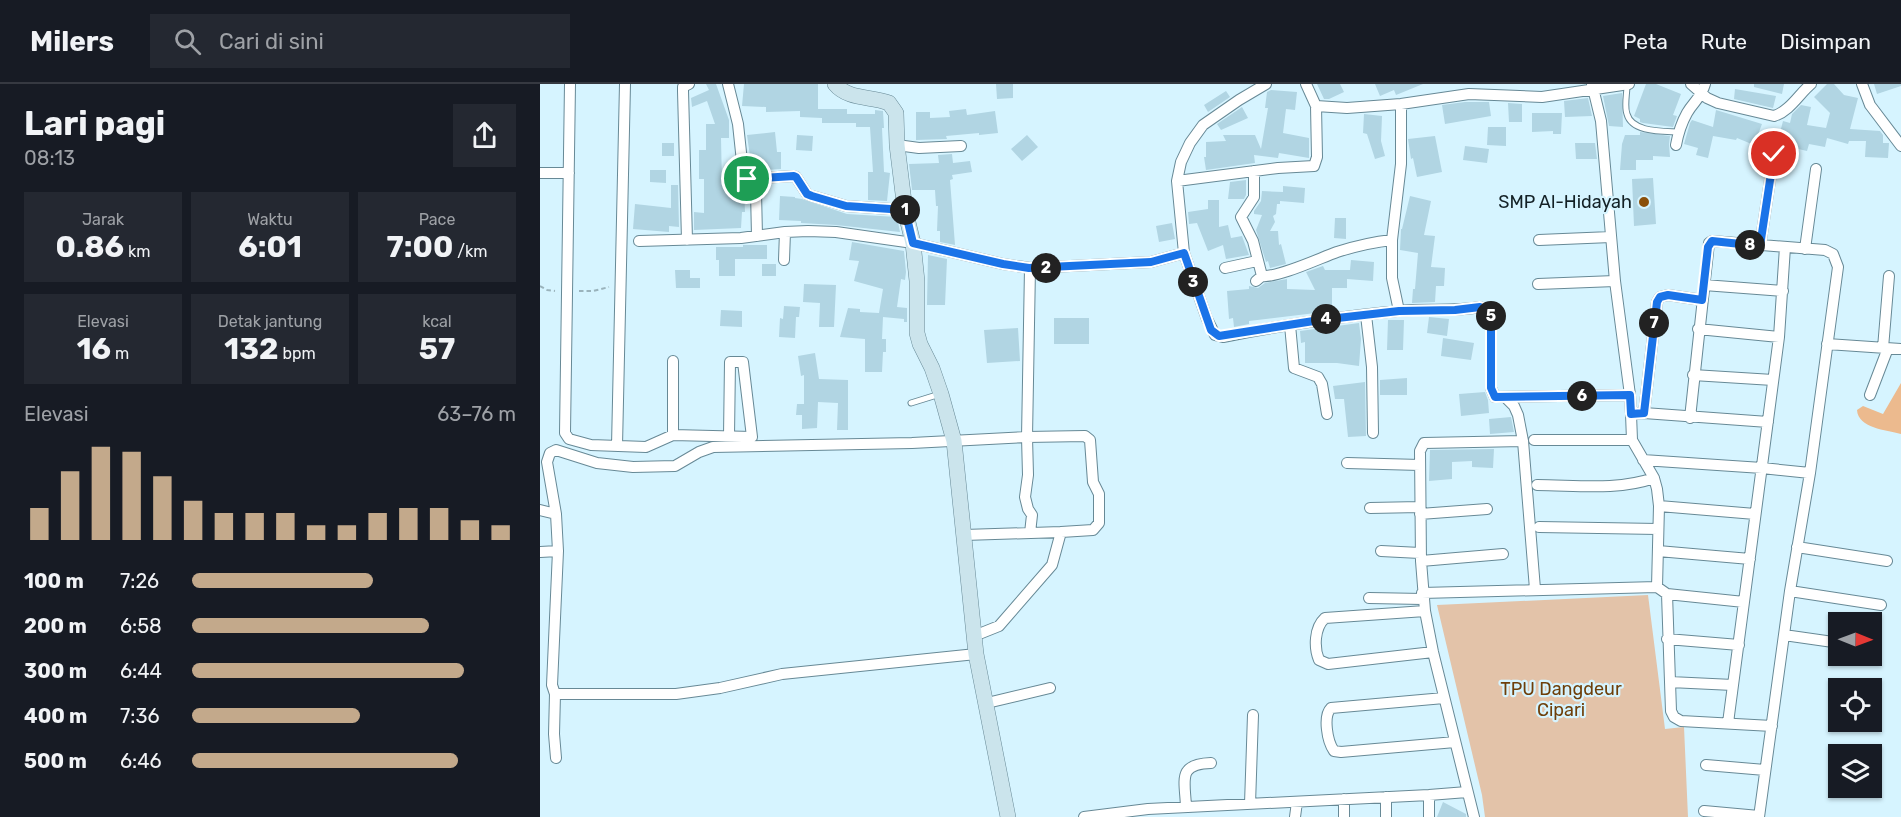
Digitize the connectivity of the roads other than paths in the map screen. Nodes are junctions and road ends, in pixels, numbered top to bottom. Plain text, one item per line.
1 (570, 84) edge
2 (625, 84) edge
3 (688, 84) edge
4 (728, 84) edge
5 (835, 84) edge
6 (1266, 84) edge
7 (1306, 84) edge
8 (1628, 84) edge
9 (1691, 84) edge
10 (1811, 84) edge
11 (1862, 84) edge
12 (1593, 87) edge
13 (1704, 89) edge
14 (1401, 104) junction
15 (1316, 106) junction
16 (1679, 132) junction
17 (897, 145) junction
18 (1676, 145) dead end
19 (961, 146) dead end
20 (1901, 146) edge
21 (1774, 154) dead end
22 (1816, 169) dead end
23 (1254, 171) junction
24 (540, 173) edge
25 (569, 173) junction
26 (747, 179) junction
27 (1177, 181) junction
28 (905, 210) junction
29 (785, 232) junction
30 (758, 236) junction
31 (1611, 237) junction
32 (687, 240) junction
33 (1392, 240) junction
34 (1539, 240) dead end
35 (639, 241) dead end
36 (913, 243) junction
37 (1760, 246) junction
38 (1785, 247) junction
39 (1805, 249) junction
40 (1184, 253) junction
41 (784, 260) dead end
42 (1257, 261) junction
43 (1029, 268) junction
44 (1224, 268) dead end
45 (1889, 276) dead end
46 (1615, 281) junction
47 (1538, 284) dead end
48 (1704, 285) junction
49 (1783, 291) junction
50 (1702, 300) junction
51 (1399, 311) junction
52 (1366, 315) junction
53 (1290, 324) junction
54 (1698, 329) junction
55 (1779, 337) junction
56 (1827, 344) junction
57 (1886, 348) junction
58 (1901, 349) edge
59 (673, 361) dead end
60 (1694, 375) junction
61 (1773, 380) junction
62 (941, 394) junction
63 (1630, 395) junction
64 (1870, 395) dead end
65 (1506, 398) junction
66 (911, 403) dead end
67 (1644, 413) junction
68 (1327, 414) dead end
69 (1631, 414) junction
70 (1690, 418) junction
71 (1768, 422) junction
72 (1373, 433) dead end
73 (673, 435) junction
74 (729, 436) junction
75 (1027, 437) junction
76 (1529, 440) junction
77 (1632, 440) junction
78 (954, 441) junction
79 (617, 446) junction
80 (1643, 460) junction
81 (1347, 464) dead end
82 (1420, 465) junction
83 (1762, 468) junction
84 (1810, 473) junction
85 (1654, 478) junction
86 (1537, 485) dead end
87 (1659, 506) junction
88 (1370, 507) dead end
89 (1487, 509) dead end
90 (540, 510) edge
91 (1420, 510) junction
92 (555, 514) junction
93 (1755, 514) junction
94 (1539, 527) dead end
95 (1658, 529) junction
96 (1061, 532) junction
97 (1030, 533) junction
98 (964, 535) junction
99 (1797, 547) junction
100 (558, 551) junction
101 (1381, 551) dead end
102 (1658, 551) junction
103 (540, 552) edge
104 (1503, 554) dead end
105 (1420, 557) junction
106 (1750, 559) junction
107 (1887, 561) dead end
108 (1656, 587) junction
109 (1535, 589) junction
110 (1790, 591) junction
111 (1667, 594) junction
112 (1423, 596) junction
113 (1369, 598) dead end
114 (1744, 602) junction
115 (1881, 605) dead end
116 (1425, 612) junction
117 (1784, 635) junction
118 (974, 636) junction
119 (1667, 639) junction
120 (1828, 641) edge
121 (1739, 645) junction
122 (1432, 652) junction
123 (976, 654) junction
124 (1670, 682) junction
125 (1733, 685) junction
126 (1050, 688) dead end
127 (555, 694) junction
128 (1444, 698) junction
129 (987, 703) junction
130 (1253, 715) dead end
131 (1728, 723) junction
132 (1772, 726) junction
133 (1455, 742) junction
134 (556, 758) dead end
135 (1211, 763) dead end
136 (1706, 765) dead end
137 (1765, 770) junction
138 (1467, 792) junction
139 (1430, 795) junction
140 (1386, 797) junction
141 (1344, 799) junction
142 (1297, 802) junction
143 (1250, 804) junction
144 (1186, 807) junction
145 (1704, 811) dead end
146 (1008, 817) edge
147 (1084, 817) edge
148 (1295, 817) edge
149 (1344, 817) edge
150 (1386, 817) edge
151 (1429, 817) edge
152 (1474, 817) edge
153 (1759, 817) edge

1 - 25 street
2 - 79 street
3 - 32 street
4 - 26 street
5 - 17 street
6 - 27 street
7 - 15 street
8 - 12 street
8 - 16 lane
9 - 13 street
10 - 13 street
11 - 20 street
12 - 14 street
12 - 31 street
13 - 16 street
14 - 15 street
14 - 33 street
15 - 23 street
16 - 18 street
17 - 19 street
17 - 28 street
21 - 37 street
22 - 39 street
23 - 27 street
23 - 42 street
24 - 25 street
25 - 79 street
26 - 28 street
26 - 30 street
27 - 40 street
28 - 36 street
29 - 30 street
29 - 36 street
29 - 41 street
30 - 32 street
31 - 34 street
31 - 46 street
32 - 35 street
33 - 42 street
33 - 51 street
36 - 43 street
36 - 62 street
37 - 38 street
37 - 48 street
38 - 39 street
38 - 49 street
39 - 56 street
40 - 43 street
40 - 53 street
42 - 44 street
43 - 75 street
45 - 57 street
46 - 47 street
46 - 63 street
48 - 49 street
48 - 50 street
49 - 55 street
50 - 54 street
50 - 67 street
51 - 52 street
51 - 65 street
52 - 53 street
52 - 72 street
53 - 68 street
54 - 55 street
54 - 60 street
55 - 61 street
56 - 57 street
56 - 84 street
57 - 58 street
57 - 64 street
59 - 73 street
60 - 61 street
60 - 70 street
61 - 71 street
62 - 66 lane
62 - 78 street
63 - 65 street
63 - 69 street
65 - 76 street
67 - 69 street
67 - 70 street
69 - 77 street
70 - 71 street
71 - 83 street
73 - 74 street
73 - 79 street
74 - 74 street
75 - 78 street
75 - 96 street
75 - 97 street
76 - 77 street
76 - 82 street
76 - 109 street
77 - 80 street
78 - 92 street
78 - 98 street
80 - 83 street
80 - 85 street
81 - 82 street
82 - 91 street
83 - 84 street
83 - 93 street
84 - 99 street
85 - 86 street
85 - 87 street
87 - 93 street
87 - 95 street
88 - 91 street
89 - 91 street
90 - 92 street
91 - 105 street
92 - 100 street
93 - 106 street
94 - 95 street
95 - 102 street
96 - 97 street
96 - 118 street
97 - 98 street
98 - 118 street
99 - 107 street
99 - 110 street
100 - 103 street
100 - 127 street
101 - 105 street
102 - 106 street
102 - 108 street
104 - 105 street
105 - 112 street
106 - 114 street
108 - 109 street
108 - 111 street
109 - 112 street
110 - 115 street
110 - 117 street
111 - 114 street
111 - 119 street
112 - 113 street
112 - 116 street
114 - 121 street
116 - 122 street
116 - 122 street
117 - 120 street
117 - 132 street
118 - 123 street
119 - 121 street
119 - 124 street
121 - 125 street
122 - 128 street
123 - 127 street
123 - 129 street
124 - 125 street
124 - 131 street
125 - 131 street
126 - 129 street
127 - 134 street
128 - 133 street
128 - 133 street
129 - 146 street
130 - 143 street
131 - 132 street
132 - 137 street
133 - 138 street
135 - 144 street
136 - 137 street
137 - 153 street
138 - 139 street
138 - 152 street
139 - 140 street
139 - 151 street
140 - 141 street
140 - 150 street
141 - 142 street
141 - 149 street
142 - 143 street
142 - 148 street
143 - 144 street
144 - 147 street
145 - 153 street

